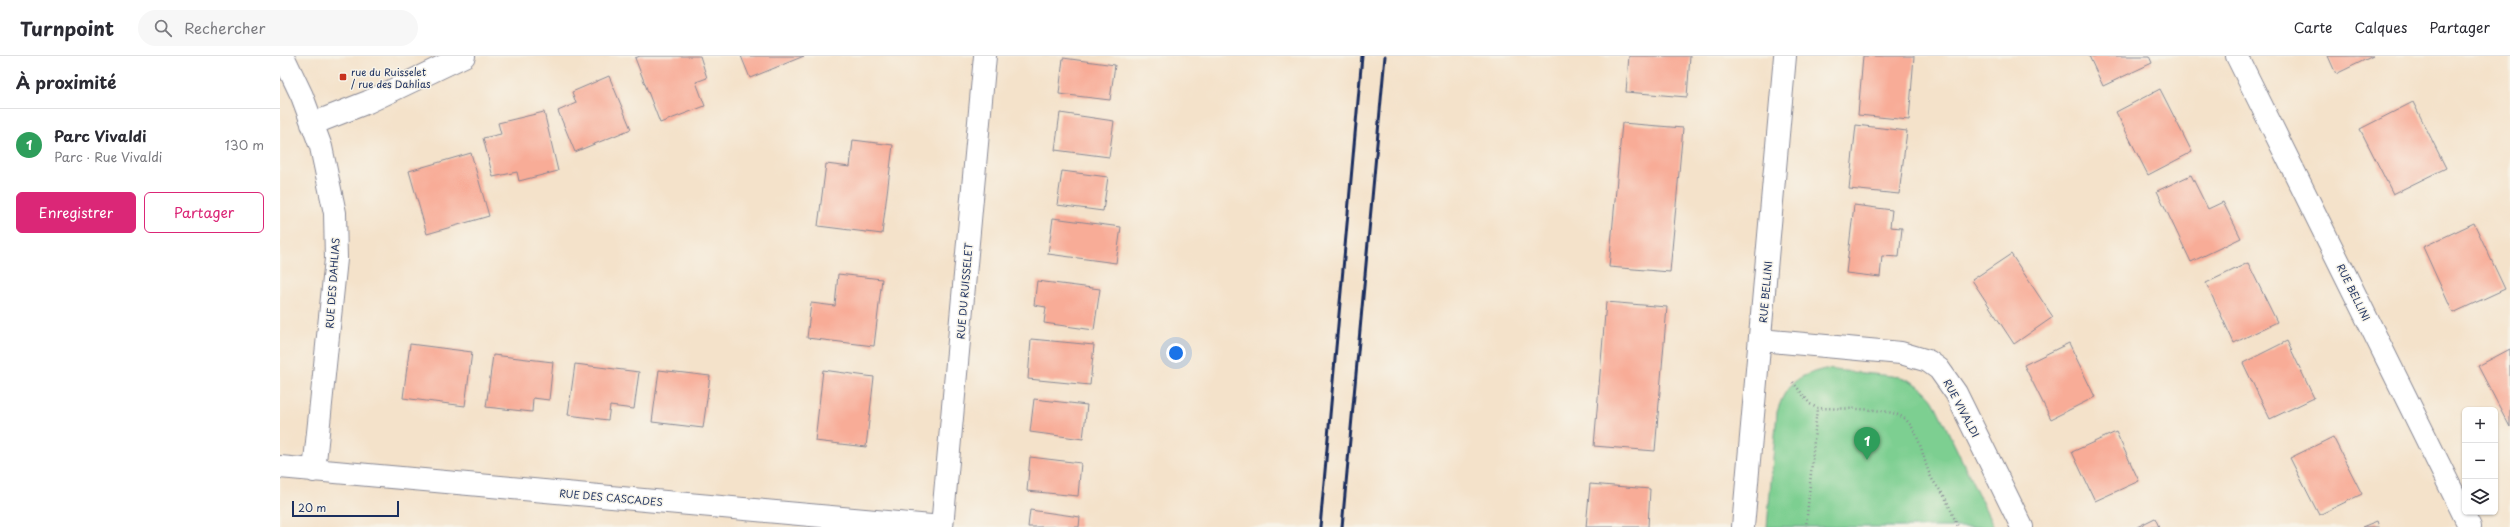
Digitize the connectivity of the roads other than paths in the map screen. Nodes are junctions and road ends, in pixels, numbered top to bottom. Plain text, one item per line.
1 (283, 56) edge
2 (464, 56) edge
3 (986, 56) edge
4 (1785, 56) edge
5 (2237, 56) edge
6 (312, 124) junction
7 (1761, 340) junction
8 (280, 467) edge
9 (314, 471) junction
10 (942, 527) edge
11 (1743, 527) edge
12 (2022, 527) edge
13 (2470, 527) edge

1 - 6 street, RUE DES DAHLIAS
2 - 6 street
3 - 10 street, RUE DU RUISSELET
4 - 7 street, RUE BELLINI
5 - 13 street, RUE BELLINI
6 - 9 street, RUE DES DAHLIAS
7 - 11 street, RUE BELLINI
7 - 12 street, RUE VIVALDI
8 - 9 street, RUE DES CASCADES
9 - 10 street, RUE DES CASCADES

